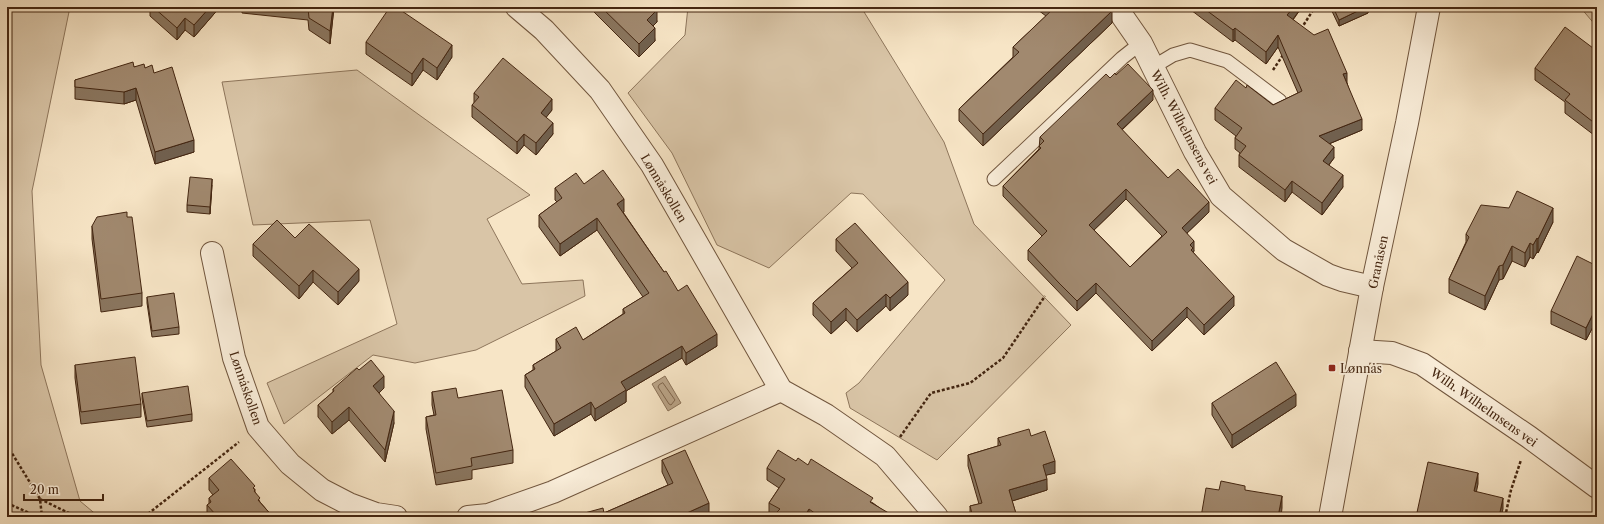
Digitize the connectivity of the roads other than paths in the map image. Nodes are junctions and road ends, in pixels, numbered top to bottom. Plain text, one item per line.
1 (517, 7) edge
2 (1116, 7) edge
3 (1429, 7) edge
4 (1141, 43) junction
5 (1153, 67) junction
6 (1280, 101) edge
7 (994, 179) dead end
8 (212, 254) dead end
9 (1372, 287) junction
10 (1360, 351) junction
11 (781, 390) junction
12 (1597, 487) edge
13 (396, 517) edge
14 (468, 517) edge
15 (937, 517) edge
16 (1330, 517) edge

1 - 11 street, Lønnåskollen
2 - 4 street, Wilh. Wilhelmsens vei
3 - 9 street, Granåsen
4 - 5 street, Wilh. Wilhelmsens vei
4 - 7 lane
5 - 6 lane
5 - 9 street, Wilh. Wilhelmsens vei
8 - 13 street, Lønnåskollen
9 - 10 street, Granåsen
10 - 12 street, Wilh. Wilhelmsens vei
10 - 16 street, Granåsen
11 - 14 street
11 - 15 street

